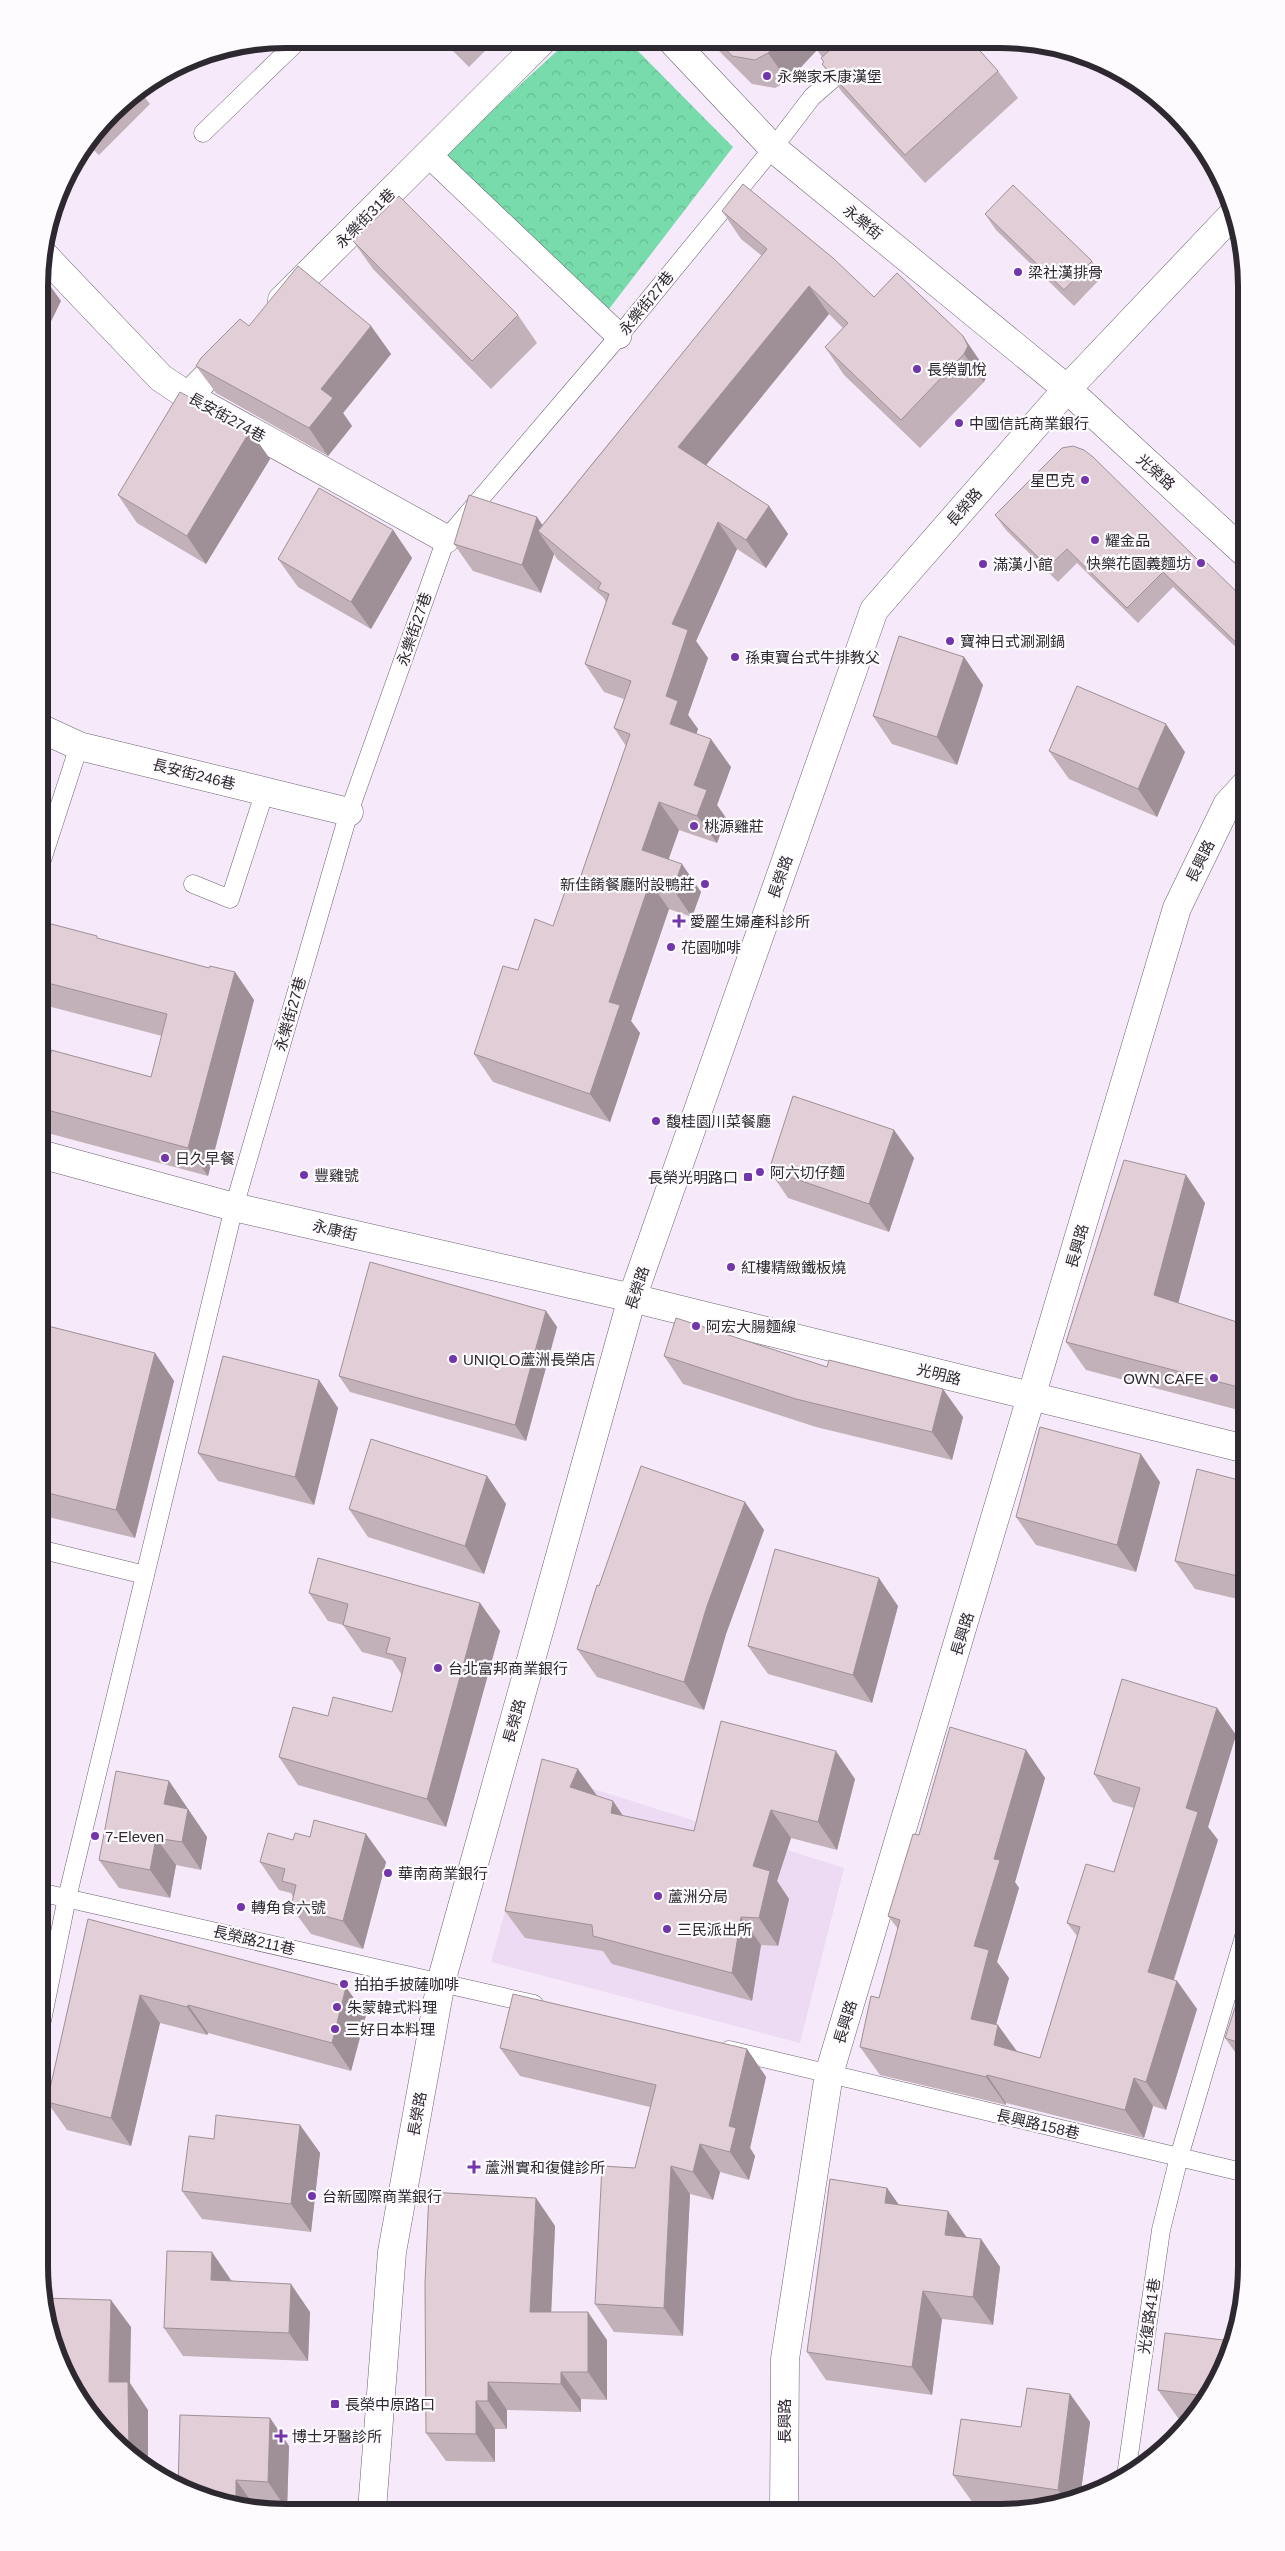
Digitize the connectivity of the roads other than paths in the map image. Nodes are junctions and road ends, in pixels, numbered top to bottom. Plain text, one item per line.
1 (291, 48) edge
2 (535, 48) edge
3 (679, 48) edge
4 (868, 48) edge
5 (203, 133) dead end
6 (773, 148) junction
7 (429, 156) junction
8 (1228, 220) edge
9 (49, 261) edge
10 (268, 315) edge
11 (248, 335) edge
12 (619, 336) junction
13 (1066, 390) junction
14 (188, 396) junction
15 (446, 539) junction
16 (1238, 547) edge
17 (48, 732) edge
18 (79, 746) junction
19 (265, 791) junction
20 (1238, 793) edge
21 (350, 812) junction
22 (48, 841) edge
23 (193, 884) dead end
24 (48, 1156) edge
25 (234, 1207) junction
26 (632, 1298) junction
27 (1033, 1397) junction
28 (1238, 1447) edge
29 (48, 1551) edge
30 (145, 1575) junction
31 (48, 1894) edge
32 (67, 1898) junction
33 (1238, 1957) edge
34 (441, 1982) junction
35 (48, 1991) edge
36 (548, 2007) edge
37 (713, 2046) edge
38 (829, 2074) junction
39 (1179, 2157) junction
40 (1238, 2171) edge
41 (1127, 2466) edge
42 (372, 2504) edge
43 (784, 2504) edge

1 - 5 lane
2 - 7 street, 永樂街31巷
3 - 6 street, 永樂街
4 - 6 lane, 永樂街27巷
6 - 12 lane, 永樂街27巷
6 - 13 street, 永樂街
7 - 10 street, 永樂街31巷
7 - 12 street
8 - 13 street, 長榮路
9 - 14 street, 長安街274巷
11 - 14 street
12 - 15 lane, 永樂街27巷
13 - 16 street, 光榮路
13 - 26 street, 長榮路
14 - 15 street, 長安街274巷
15 - 21 lane, 永樂街27巷
17 - 18 street, 長安街246巷
18 - 19 street, 長安街246巷
18 - 22 lane
19 - 21 street, 長安街246巷
19 - 23 lane
20 - 27 street, 長興路
21 - 25 lane, 永樂街27巷
24 - 25 street, 永康街
25 - 26 street, 永康街
25 - 30 lane, 永樂街27巷
26 - 27 street, 光明路
26 - 34 street, 長榮路
27 - 28 street, 光明路
27 - 38 street, 長興路
29 - 30 lane
30 - 32 lane, 永樂街27巷
31 - 32 lane, 長榮路211巷
32 - 34 lane, 長榮路211巷
32 - 35 lane, 永樂街27巷
33 - 39 lane, 光復路41巷
34 - 36 lane, 長榮路211巷
34 - 42 street, 長榮路
37 - 38 lane, 長興路158巷
38 - 39 lane, 長興路158巷
38 - 43 street, 長興路
39 - 40 lane, 長興路158巷
39 - 41 lane, 光復路41巷

